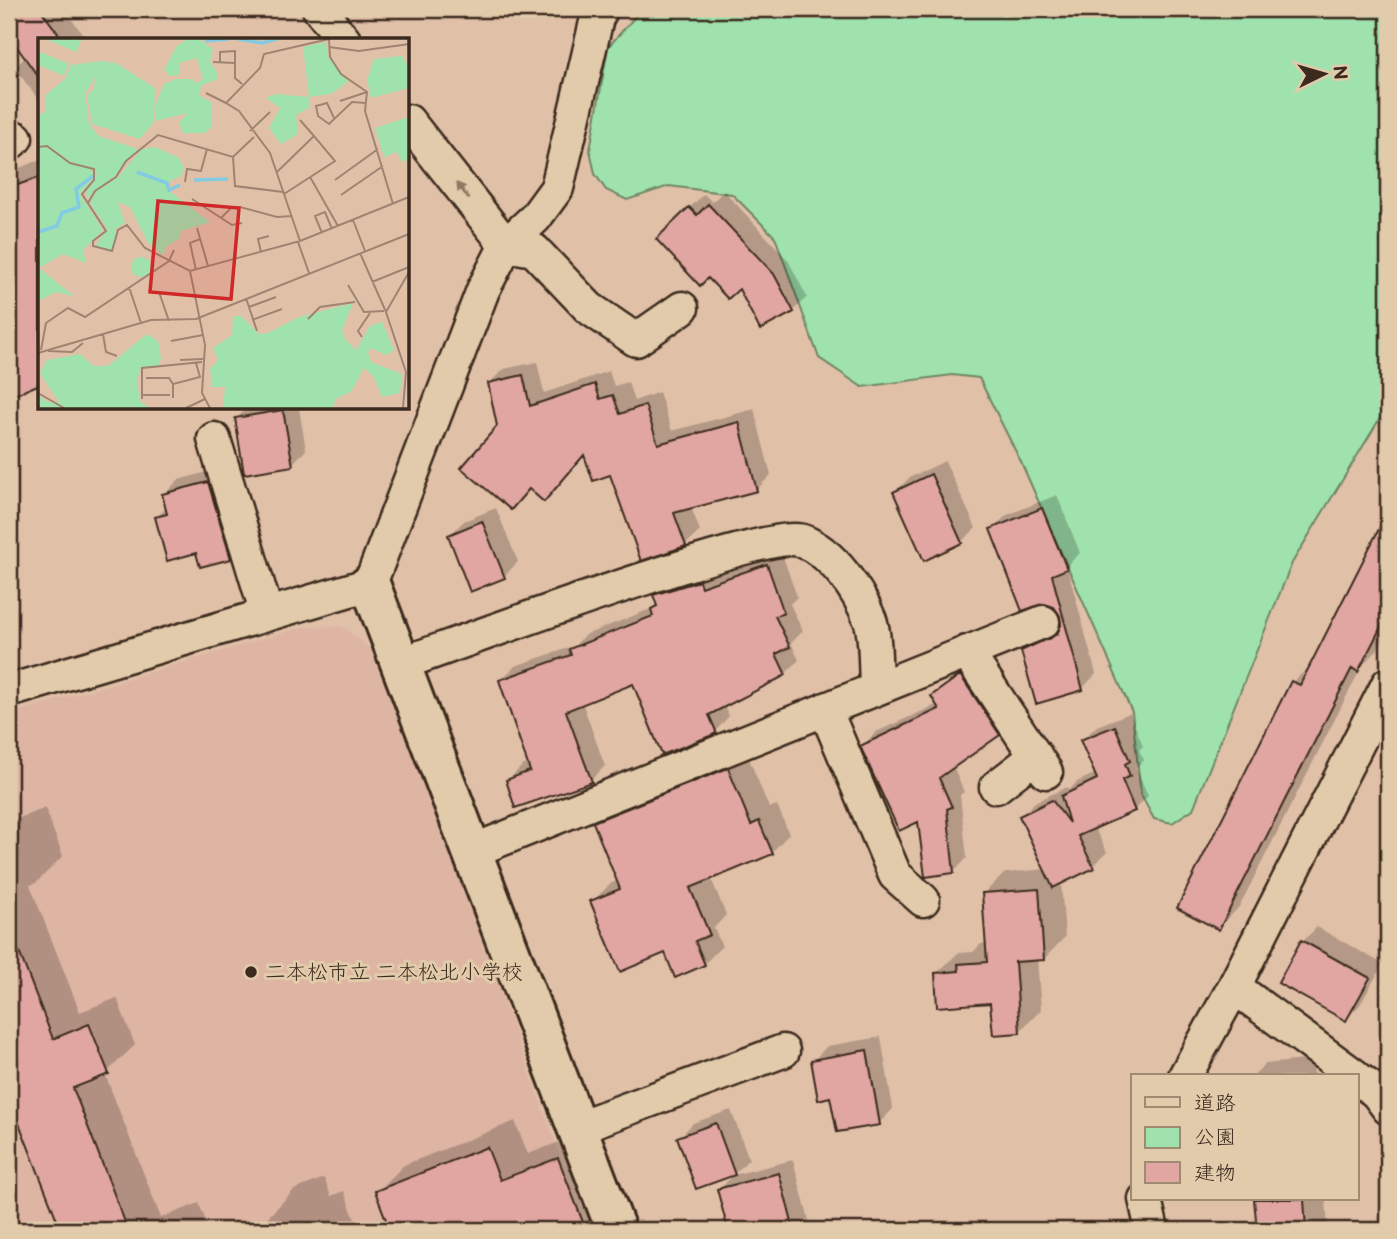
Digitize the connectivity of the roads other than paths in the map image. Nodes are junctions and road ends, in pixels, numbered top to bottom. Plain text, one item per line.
1 (319, 9) edge
2 (602, 9) edge
3 (342, 38) edge
4 (410, 124) edge
5 (506, 244) junction
6 (682, 308) dead end
7 (214, 439) dead end
8 (370, 584) junction
9 (267, 614) junction
10 (1043, 622) dead end
11 (967, 652) junction
12 (400, 664) junction
13 (1388, 684) edge
14 (876, 689) junction
15 (9, 691) edge
16 (825, 709) junction
17 (996, 787) dead end
18 (470, 852) junction
19 (923, 900) dead end
20 (1234, 987) junction
21 (783, 1051) dead end
22 (1186, 1074) edge
23 (1352, 1074) edge
24 (1358, 1078) edge
25 (1388, 1108) edge
26 (576, 1128) junction
27 (1145, 1200) edge
28 (616, 1230) edge
29 (1152, 1230) edge

1 - 3 street
2 - 5 street
5 -> 4 street
5 - 6 street
5 - 8 street
7 - 9 street
8 - 9 street
8 - 12 street
9 - 15 street
10 - 11 street
11 - 14 street
11 - 17 street
12 - 14 street
12 - 18 street
13 - 20 street
14 - 16 street
16 - 18 street
16 - 19 street
18 - 26 street
20 - 22 street
20 - 23 street
21 - 26 street
24 - 25 street
26 - 28 street
27 - 29 street

